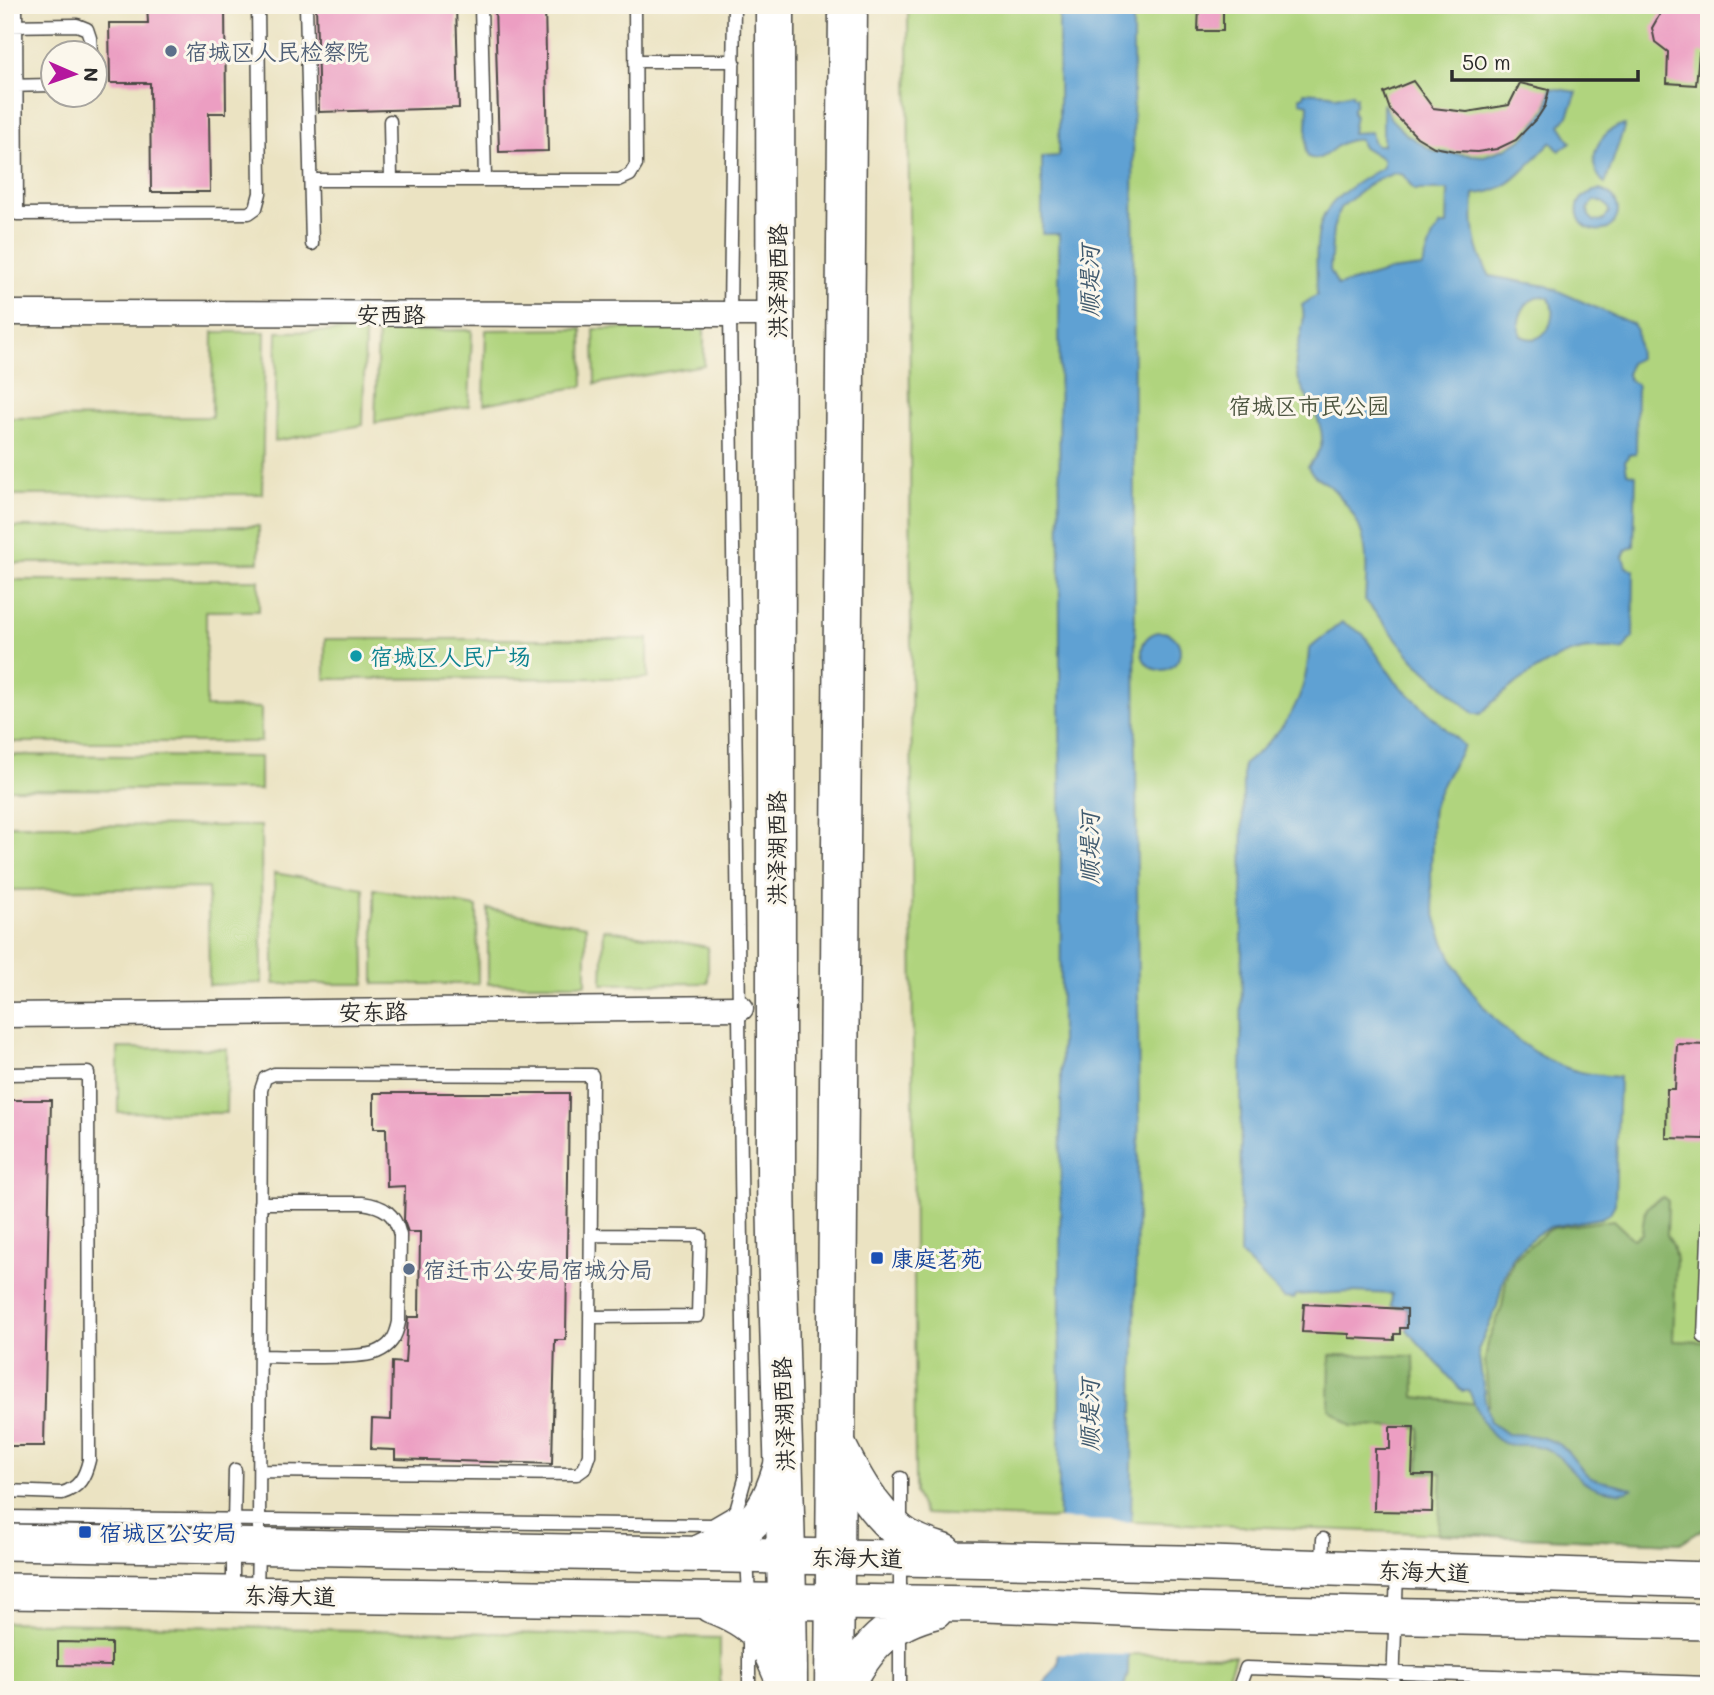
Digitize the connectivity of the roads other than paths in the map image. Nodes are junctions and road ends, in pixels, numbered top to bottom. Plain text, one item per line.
1 (16, 5) edge
2 (258, 5) edge
3 (306, 5) edge
4 (481, 5) edge
5 (635, 5) edge
6 (734, 5) edge
7 (775, 5) edge
8 (848, 5) edge
9 (11, 25) edge
10 (90, 38) edge
11 (635, 61) junction
12 (734, 61) junction
13 (38, 85) edge
14 (11, 86) edge
15 (390, 121) dead end
16 (311, 180) junction
17 (391, 180) junction
18 (485, 180) junction
19 (312, 244) dead end
20 (5, 313) edge
21 (730, 314) junction
22 (777, 314) junction
23 (741, 1008) junction
24 (5, 1015) edge
25 (5, 1074) edge
26 (261, 1203) junction
27 (1709, 1213) edge
28 (591, 1235) junction
29 (590, 1317) junction
30 (1704, 1338) dead end
31 (260, 1356) junction
32 (782, 1372) junction
33 (836, 1375) junction
34 (835, 1439) junction
35 (784, 1457) junction
36 (235, 1470) dead end
37 (260, 1471) junction
38 (901, 1478) dead end
39 (745, 1479) junction
40 (5, 1491) edge
41 (5, 1517) edge
42 (246, 1533) junction
43 (5, 1542) edge
44 (747, 1542) junction
45 (901, 1545) junction
46 (787, 1556) junction
47 (834, 1556) junction
48 (1397, 1570) junction
49 (1709, 1580) edge
50 (5, 1591) edge
51 (245, 1594) junction
52 (788, 1602) junction
53 (834, 1602) junction
54 (749, 1612) junction
55 (900, 1612) junction
56 (1395, 1615) junction
57 (1709, 1622) edge
58 (1394, 1672) junction
59 (1709, 1683) edge
60 (748, 1690) edge
61 (788, 1690) edge
62 (834, 1690) edge
63 (844, 1690) edge
64 (900, 1690) edge
65 (1238, 1690) edge
66 (1393, 1690) edge

1 - 9 lane
2 - 14 lane
3 - 16 lane
4 - 18 lane
5 - 11 lane
6 - 12 lane
7 - 22 main road, 洪泽湖西路
8 - 33 main road
9 - 10 lane
9 - 14 lane
11 - 12 lane
11 - 18 lane
12 - 21 lane
13 - 14 lane
15 - 17 lane
16 - 17 lane
16 - 19 lane
17 - 18 lane
20 - 21 street, 安西路
21 - 22 street, 安西路
21 - 23 lane
22 - 32 main road, 洪泽湖西路
23 - 24 street, 安东路
23 - 39 lane
25 - 40 lane
26 - 28 lane
26 - 31 lane
26 - 31 lane
27 - 30 lane
28 - 29 lane
28 - 29 lane
29 - 37 lane
31 - 37 lane
32 - 33 main road
32 - 35 main road, 洪泽湖西路
33 - 34 main road
34 - 45 street
34 - 47 main road
35 - 44 street
35 - 46 main road, 洪泽湖西路
36 - 42 lane
37 - 42 lane
38 - 45 lane
39 - 42 lane
39 - 44 lane
41 - 42 lane
42 - 43 street, 东海大道
42 - 44 street, 东海大道
42 - 51 lane
42 - 51 lane
44 - 46 street, 东海大道
44 - 54 lane
45 - 47 street, 东海大道
45 - 48 street, 东海大道
45 - 55 lane
46 - 47 street, 东海大道
46 - 52 main road, 洪泽湖西路
47 - 53 main road
48 - 49 street, 东海大道
48 - 56 lane
50 - 51 street, 东海大道
51 - 54 street, 东海大道
52 - 53 street, 东海大道
52 - 54 street, 东海大道
52 - 61 main road, 洪泽湖西路
53 - 55 street, 东海大道
53 - 62 main road
54 - 60 lane
54 - 61 street
55 - 56 street, 东海大道
55 - 63 street
55 - 64 lane
56 - 57 street, 东海大道
56 - 58 lane
58 - 59 lane
58 - 65 lane
58 - 66 lane

